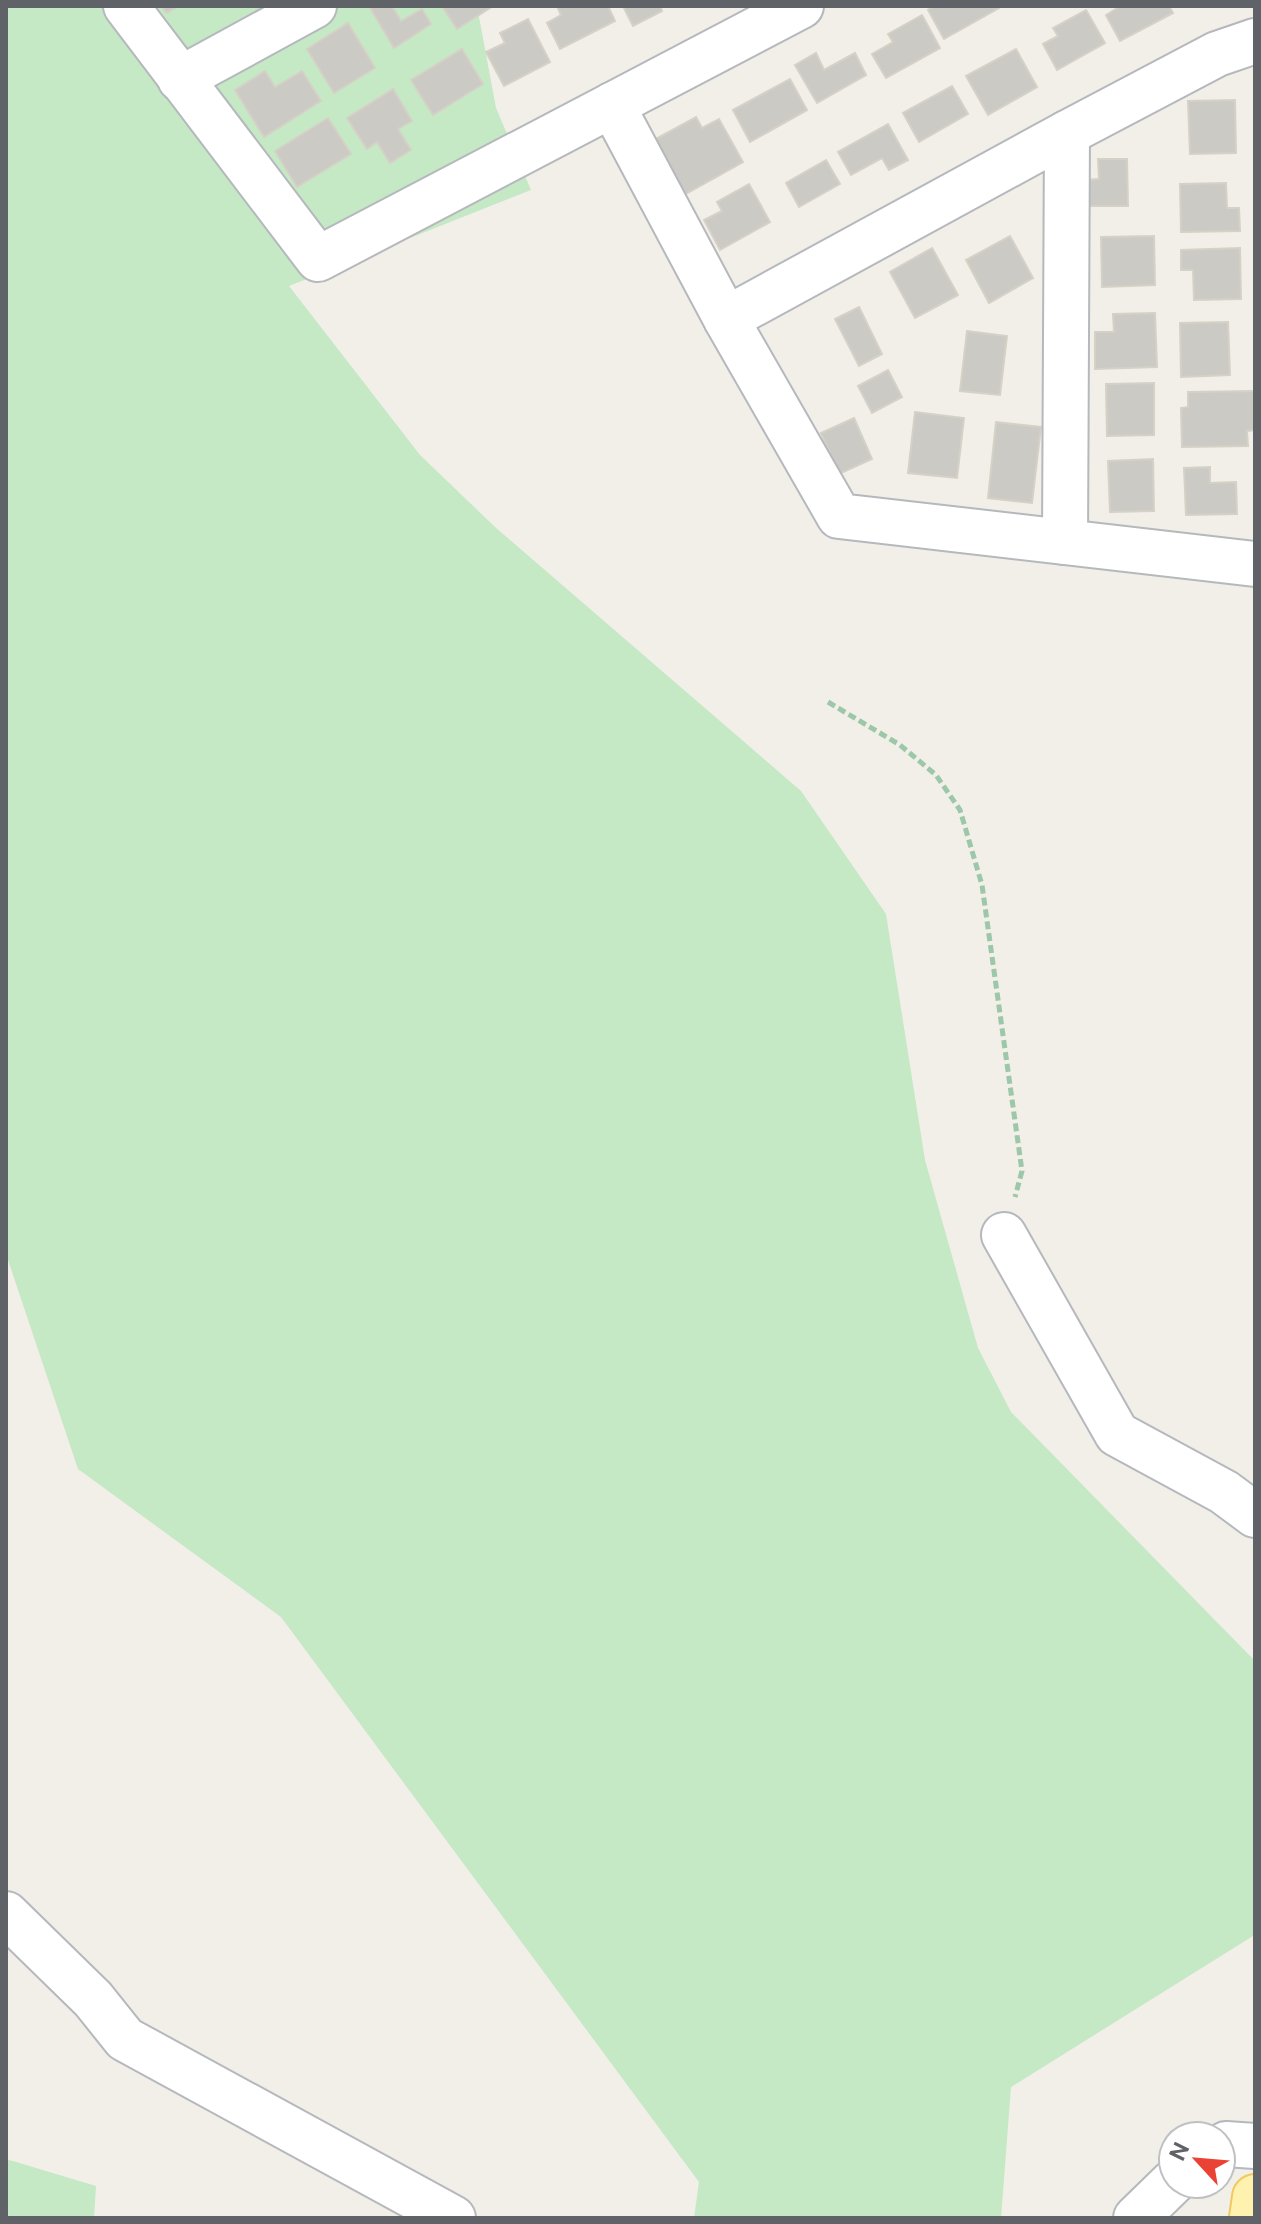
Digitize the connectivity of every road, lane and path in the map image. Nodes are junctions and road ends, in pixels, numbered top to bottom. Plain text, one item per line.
1 (126, 6) edge
2 (314, 6) edge
3 (801, 6) edge
4 (1255, 41) edge
5 (180, 79) junction
6 (612, 105) junction
7 (1067, 133) junction
8 (726, 319) junction
9 (1065, 542) junction
10 (1255, 564) edge
11 (828, 702) dead end
12 (1004, 1235) joint
13 (1255, 1515) edge
14 (6, 1914) edge
15 (1255, 2197) edge
16 (1157, 2198) edge
17 (453, 2218) edge
18 (1136, 2218) edge
19 (1252, 2218) edge

1 - 5 street
2 - 5 street
3 - 6 street
4 - 7 street
5 - 6 street
6 - 8 street
7 - 8 street
7 - 9 street
8 - 9 street
9 - 10 street
11 - 12 path
12 - 13 street
14 - 17 street
15 - 19 main road
16 - 18 street

